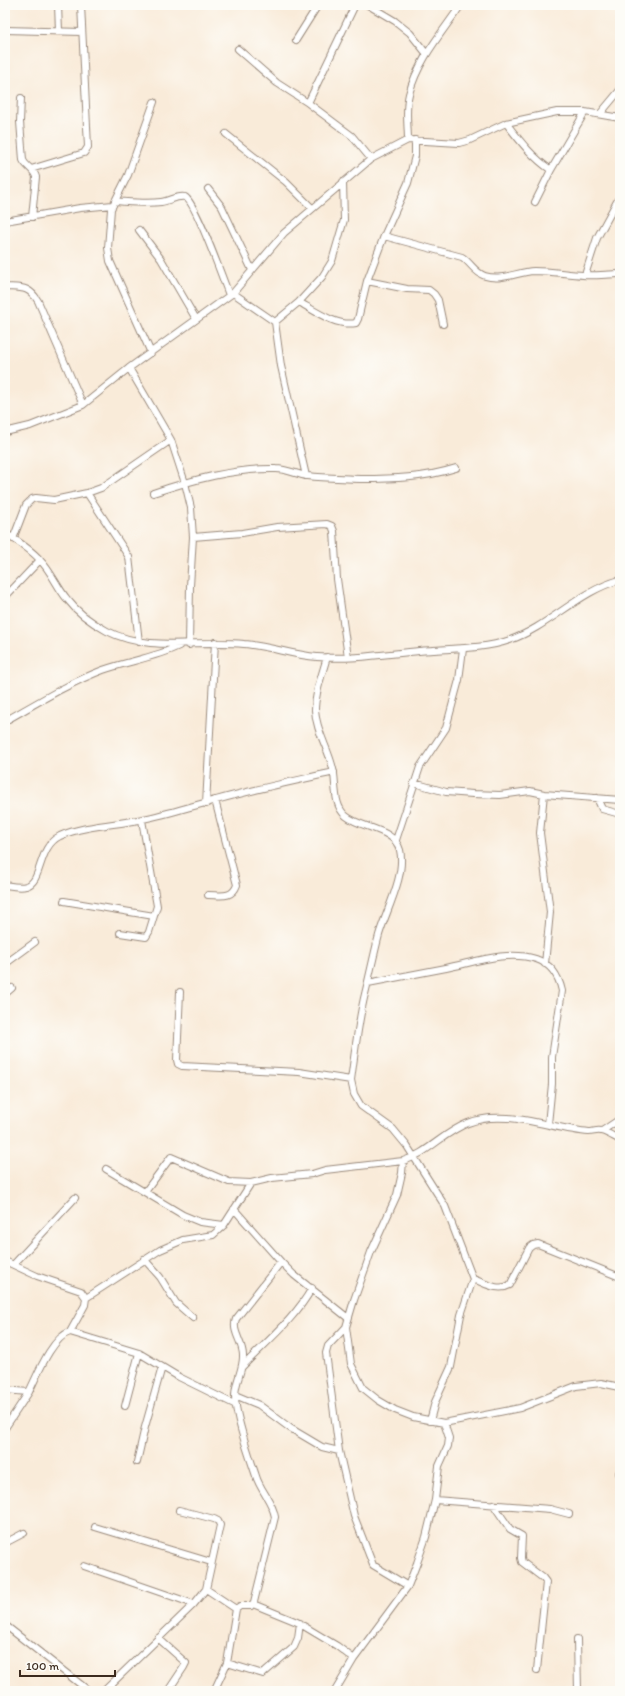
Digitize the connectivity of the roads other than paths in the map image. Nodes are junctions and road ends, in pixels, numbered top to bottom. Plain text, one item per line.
1 (58, 5) edge
2 (81, 5) edge
3 (318, 5) edge
4 (356, 5) edge
5 (368, 5) edge
6 (461, 5) edge
7 (5, 30) edge
8 (59, 31) junction
9 (82, 32) junction
10 (296, 40) dead end
11 (238, 49) dead end
12 (426, 53) junction
13 (620, 90) edge
14 (21, 98) dead end
15 (154, 102) dead end
16 (308, 103) junction
17 (585, 112) junction
18 (600, 114) junction
19 (620, 118) edge
20 (506, 123) junction
21 (226, 134) dead end
22 (408, 140) junction
23 (415, 140) junction
24 (371, 159) junction
25 (32, 169) junction
26 (551, 170) junction
27 (343, 182) junction
28 (208, 189) dead end
29 (620, 196) edge
30 (535, 202) dead end
31 (114, 203) junction
32 (312, 208) junction
33 (32, 217) junction
34 (5, 221) edge
35 (139, 230) dead end
36 (384, 236) junction
37 (252, 270) junction
38 (620, 274) edge
39 (584, 275) junction
40 (367, 281) junction
41 (5, 287) edge
42 (231, 294) junction
43 (299, 302) junction
44 (196, 319) junction
45 (275, 322) junction
46 (443, 324) dead end
47 (151, 353) junction
48 (129, 368) junction
49 (83, 405) junction
50 (5, 432) edge
51 (171, 440) junction
52 (456, 468) dead end
53 (306, 476) junction
54 (185, 483) junction
55 (154, 492) dead end
56 (87, 493) junction
57 (5, 533) edge
58 (193, 537) junction
59 (14, 539) junction
60 (40, 560) junction
61 (620, 580) edge
62 (5, 597) edge
63 (139, 642) junction
64 (215, 642) junction
65 (180, 645) junction
66 (189, 645) junction
67 (463, 649) junction
68 (326, 657) junction
69 (348, 657) junction
70 (5, 721) edge
71 (334, 772) junction
72 (414, 783) junction
73 (544, 794) junction
74 (597, 798) junction
75 (215, 800) junction
76 (620, 800) edge
77 (206, 804) junction
78 (620, 814) edge
79 (142, 820) junction
80 (396, 840) junction
81 (5, 885) edge
82 (208, 895) dead end
83 (64, 901) dead end
84 (154, 916) junction
85 (120, 933) dead end
86 (34, 942) dead end
87 (5, 964) edge
88 (545, 964) junction
89 (368, 982) junction
90 (12, 988) dead end
91 (180, 992) dead end
92 (5, 994) edge
93 (351, 1080) junction
94 (620, 1119) edge
95 (548, 1124) junction
96 (602, 1131) junction
97 (620, 1140) edge
98 (414, 1158) junction
99 (403, 1161) junction
100 (106, 1169) dead end
101 (251, 1183) junction
102 (145, 1192) junction
103 (75, 1198) dead end
104 (234, 1209) junction
105 (224, 1225) junction
106 (144, 1259) junction
107 (5, 1261) edge
108 (281, 1262) junction
109 (14, 1264) junction
110 (620, 1277) edge
111 (473, 1279) junction
112 (312, 1288) junction
113 (86, 1298) junction
114 (193, 1318) dead end
115 (348, 1318) junction
116 (346, 1327) junction
117 (70, 1332) junction
118 (139, 1353) junction
119 (162, 1367) junction
120 (242, 1367) junction
121 (620, 1388) edge
122 (5, 1390) edge
123 (28, 1392) junction
124 (235, 1395) junction
125 (236, 1405) junction
126 (125, 1406) dead end
127 (430, 1421) junction
128 (444, 1423) junction
129 (5, 1428) edge
130 (339, 1451) junction
131 (137, 1462) dead end
132 (435, 1500) junction
133 (493, 1504) junction
134 (179, 1510) dead end
135 (569, 1514) dead end
136 (95, 1527) dead end
137 (24, 1533) dead end
138 (5, 1544) edge
139 (211, 1562) junction
140 (84, 1566) dead end
141 (408, 1586) junction
142 (206, 1589) junction
143 (194, 1604) junction
144 (253, 1604) junction
145 (236, 1609) junction
146 (300, 1623) junction
147 (5, 1625) edge
148 (158, 1638) junction
149 (577, 1638) dead end
150 (354, 1659) junction
151 (227, 1663) junction
152 (537, 1670) dead end
153 (90, 1691) edge
154 (104, 1691) edge
155 (168, 1691) edge
156 (214, 1691) edge
157 (335, 1691) edge
158 (578, 1691) edge

1 - 8 street
2 - 9 street
3 - 10 street
4 - 16 street
5 - 12 street
6 - 12 street
7 - 8 street
8 - 9 street
9 - 25 street
11 - 16 street
12 - 22 street
13 - 18 street
14 - 25 street
15 - 31 street
16 - 24 street
17 - 18 street
17 - 20 street
17 - 26 street
18 - 19 street
20 - 23 street
20 - 26 street
21 - 32 street
22 - 23 street
22 - 24 street
23 - 36 street
24 - 27 street
25 - 33 street
26 - 30 street
27 - 32 street
27 - 43 street
28 - 37 street
29 - 39 street
31 - 33 street
31 - 42 street
31 - 47 street
32 - 37 street
33 - 34 street
35 - 44 street
36 - 39 street
36 - 40 street
37 - 42 street
38 - 39 street
40 - 43 street
40 - 46 street
41 - 49 street
42 - 44 street
42 - 45 street
43 - 45 street
44 - 47 street
45 - 53 street
47 - 48 street
48 - 49 street
48 - 51 street
49 - 50 street
51 - 54 street
51 - 56 street
52 - 53 street
53 - 54 street
54 - 55 street
54 - 58 street
56 - 59 street
56 - 63 street
57 - 59 street
58 - 66 street
58 - 69 street
59 - 60 street
60 - 62 street
60 - 63 street
61 - 67 street
63 - 65 street
64 - 66 street
64 - 68 street
64 - 77 street
65 - 66 street
65 - 70 street
67 - 69 street
67 - 72 street
68 - 69 street
68 - 71 street
71 - 75 street
71 - 80 street
72 - 73 street
72 - 80 street
73 - 74 street
73 - 88 street
74 - 76 street
74 - 78 street
75 - 77 street
75 - 82 street
77 - 79 street
79 - 81 street
79 - 84 street
80 - 89 street
83 - 84 street
84 - 85 street
86 - 87 street
88 - 89 street
88 - 95 street
89 - 93 street
90 - 92 street
91 - 93 street
93 - 98 street
94 - 96 street
95 - 96 street
95 - 98 street
96 - 97 street
98 - 99 street
98 - 111 street
99 - 101 street
99 - 115 street
100 - 102 street
101 - 102 street
101 - 104 street
102 - 105 street
103 - 109 street
104 - 105 street
104 - 108 street
105 - 106 street
106 - 113 street
106 - 114 street
107 - 109 street
108 - 112 street
108 - 120 street
109 - 113 street
110 - 111 street
111 - 127 street
112 - 115 street
112 - 120 street
113 - 117 street
115 - 116 street
116 - 127 street
116 - 130 street
117 - 118 street
117 - 123 street
118 - 119 street
118 - 126 street
119 - 125 street
119 - 131 street
120 - 124 street
121 - 128 street
122 - 123 street
123 - 129 street
124 - 125 street
124 - 130 street
125 - 144 street
127 - 128 street
128 - 132 street
130 - 141 street
132 - 133 street
132 - 141 street
133 - 135 street
133 - 152 street
134 - 139 street
136 - 139 street
137 - 138 street
139 - 142 street
140 - 143 street
141 - 150 street
142 - 143 street
142 - 145 street
143 - 148 street
144 - 145 street
144 - 146 street
145 - 151 street
146 - 150 street
146 - 151 street
147 - 153 street
148 - 154 street
148 - 155 street
149 - 158 street
150 - 157 street
151 - 156 street

